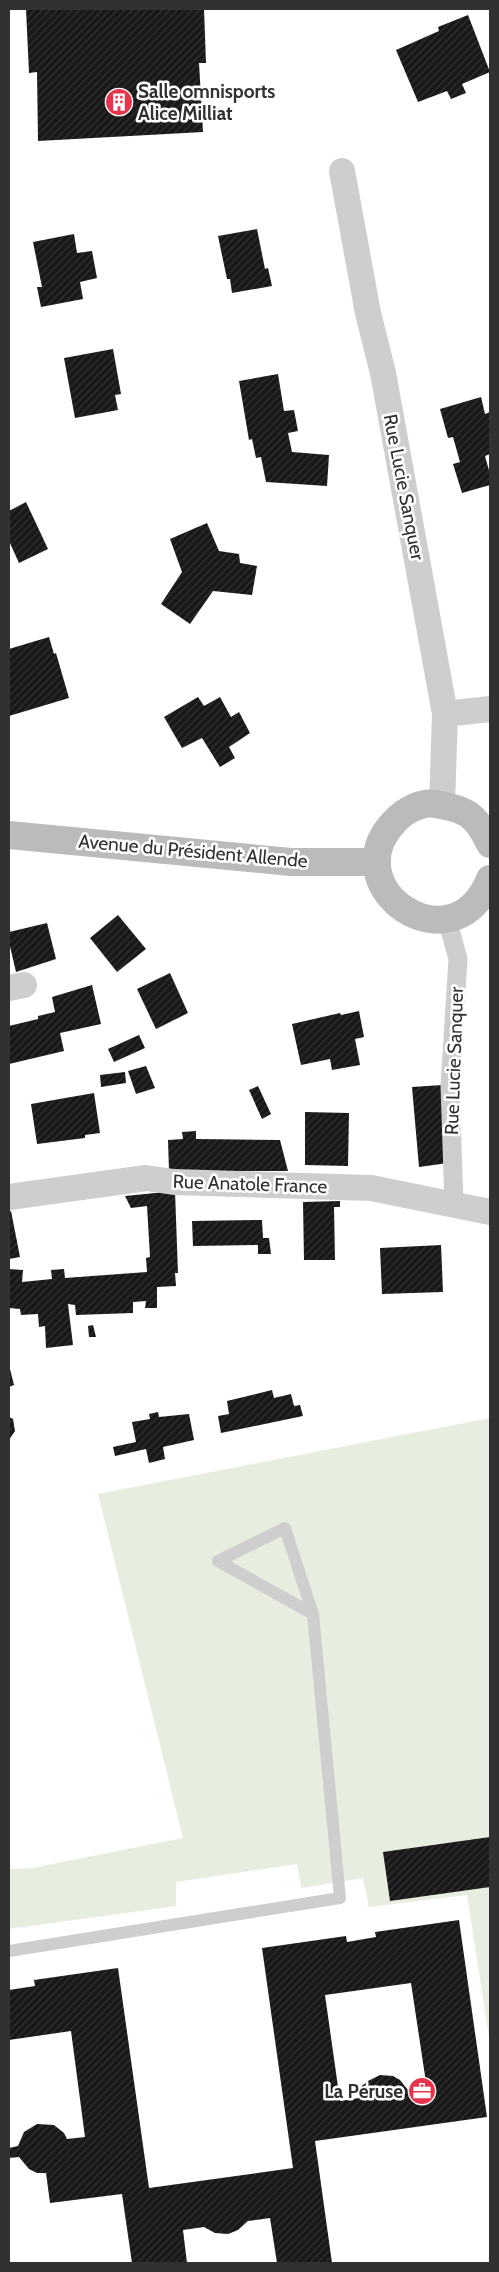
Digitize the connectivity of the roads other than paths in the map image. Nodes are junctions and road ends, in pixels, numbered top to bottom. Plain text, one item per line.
1 (342, 171) dead end
2 (490, 709) edge
3 (445, 714) junction
4 (442, 805) junction
5 (9, 835) edge
6 (490, 844) edge
7 (377, 862) junction
8 (490, 879) edge
9 (446, 919) junction
10 (9, 1197) edge
11 (454, 1204) junction
12 (490, 1212) edge
13 (313, 1614) junction
14 (9, 1951) edge

1 - 3 street, Rue Lucie Sanquer
2 - 3 street
3 - 4 street, Rue Lucie Sanquer
4 - 6 main road
4 - 7 main road
5 - 7 main road, Avenue du Président Allende
7 - 9 main road
8 - 9 main road
9 - 11 street, Rue Lucie Sanquer
10 - 11 street, Rue Anatole France
11 - 12 street, Rue Anatole France
13 - 13 lane
13 - 14 lane

